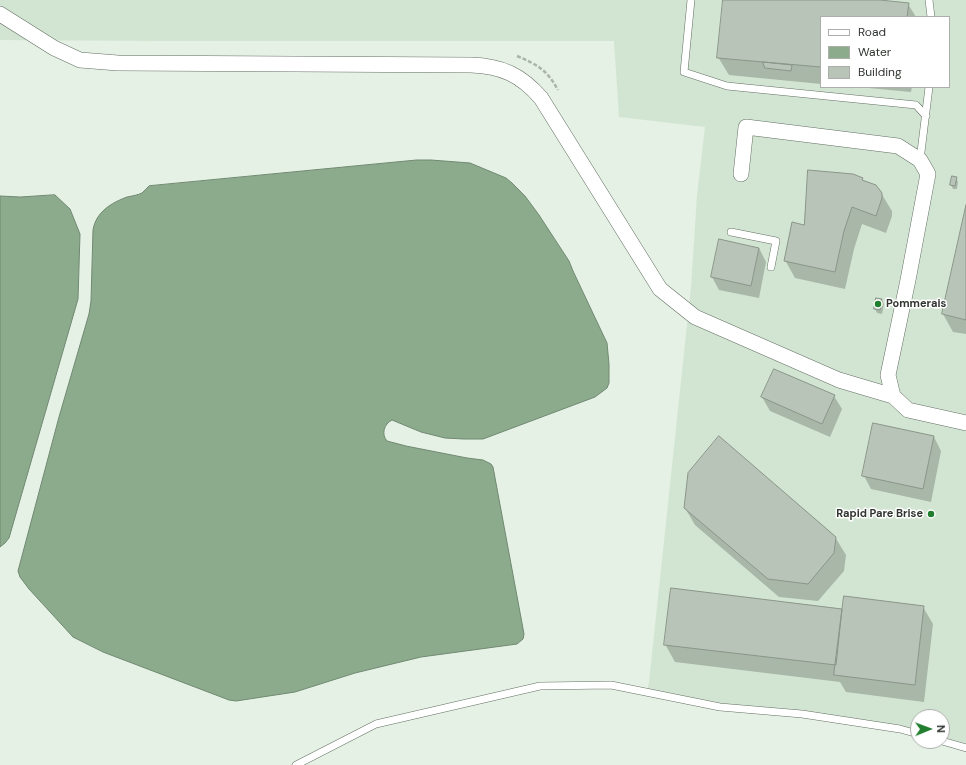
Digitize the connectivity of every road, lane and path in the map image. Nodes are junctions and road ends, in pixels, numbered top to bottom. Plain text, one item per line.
1 (691, 0) edge
2 (929, 0) edge
3 (0, 14) edge
4 (930, 16) edge
5 (514, 54) dead end
6 (929, 88) edge
7 (559, 91) dead end
8 (926, 116) junction
9 (920, 160) junction
10 (741, 174) dead end
11 (731, 232) dead end
12 (771, 267) dead end
13 (892, 396) junction
14 (966, 423) edge
15 (910, 732) edge
16 (950, 743) edge
17 (966, 748) edge
18 (296, 765) edge

1 - 8 lane
2 - 4 lane
3 - 13 street
5 - 7 path
6 - 8 lane
8 - 9 lane
9 - 10 street
9 - 13 street
11 - 12 lane
13 - 14 street
15 - 18 lane
16 - 17 lane

